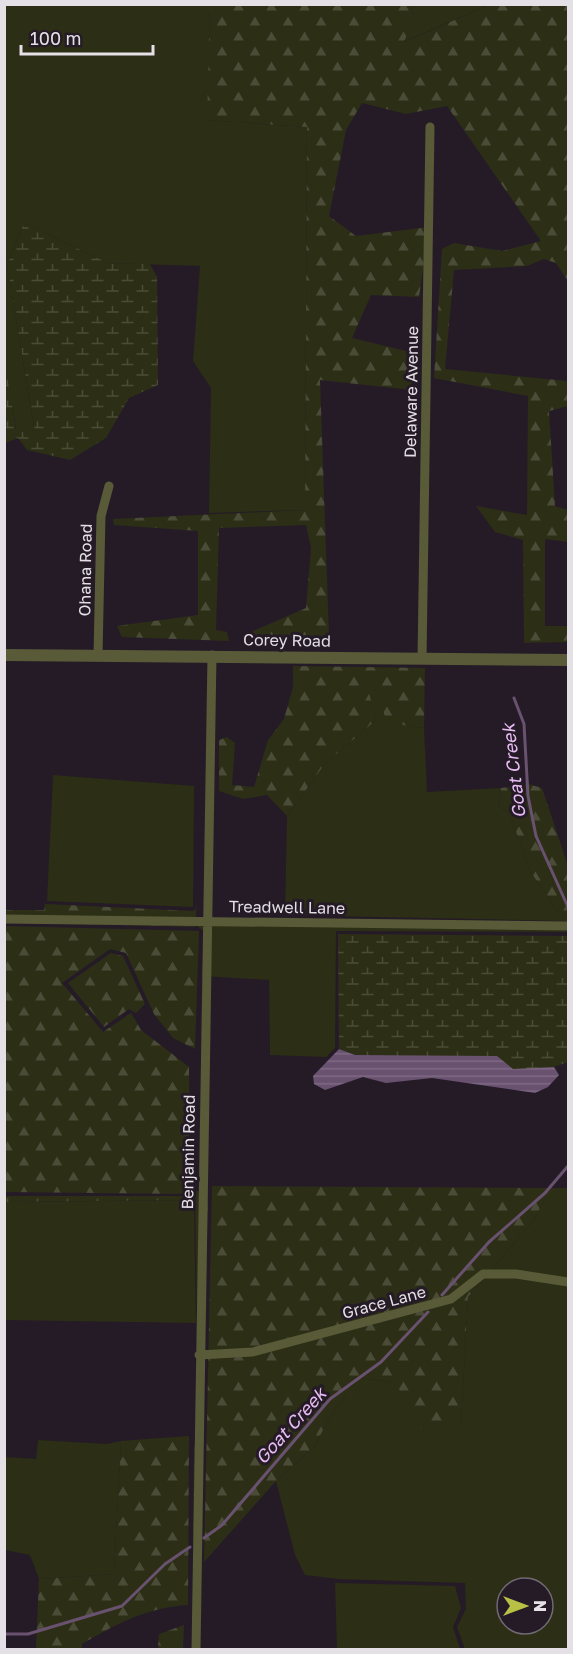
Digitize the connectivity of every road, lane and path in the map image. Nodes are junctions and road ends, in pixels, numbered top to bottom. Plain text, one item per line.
1 (430, 127) dead end
2 (109, 486) dead end
3 (4, 655) edge
4 (98, 655) junction
5 (212, 655) junction
6 (422, 658) junction
7 (568, 660) edge
8 (4, 919) edge
9 (206, 921) junction
10 (568, 926) edge
11 (568, 1282) edge
12 (199, 1356) junction
13 (196, 1650) edge

1 - 6 street, Delaware Avenue
2 - 4 street, Ohana Road
3 - 4 street, Corey Road
4 - 5 street, Corey Road
5 - 6 street, Corey Road
5 - 9 street, Benjamin Road
6 - 7 street, Corey Road
8 - 9 street, Treadwell Lane
9 - 10 street, Treadwell Lane
9 - 12 street, Benjamin Road
11 - 12 street, Grace Lane
12 - 13 street, Benjamin Road

